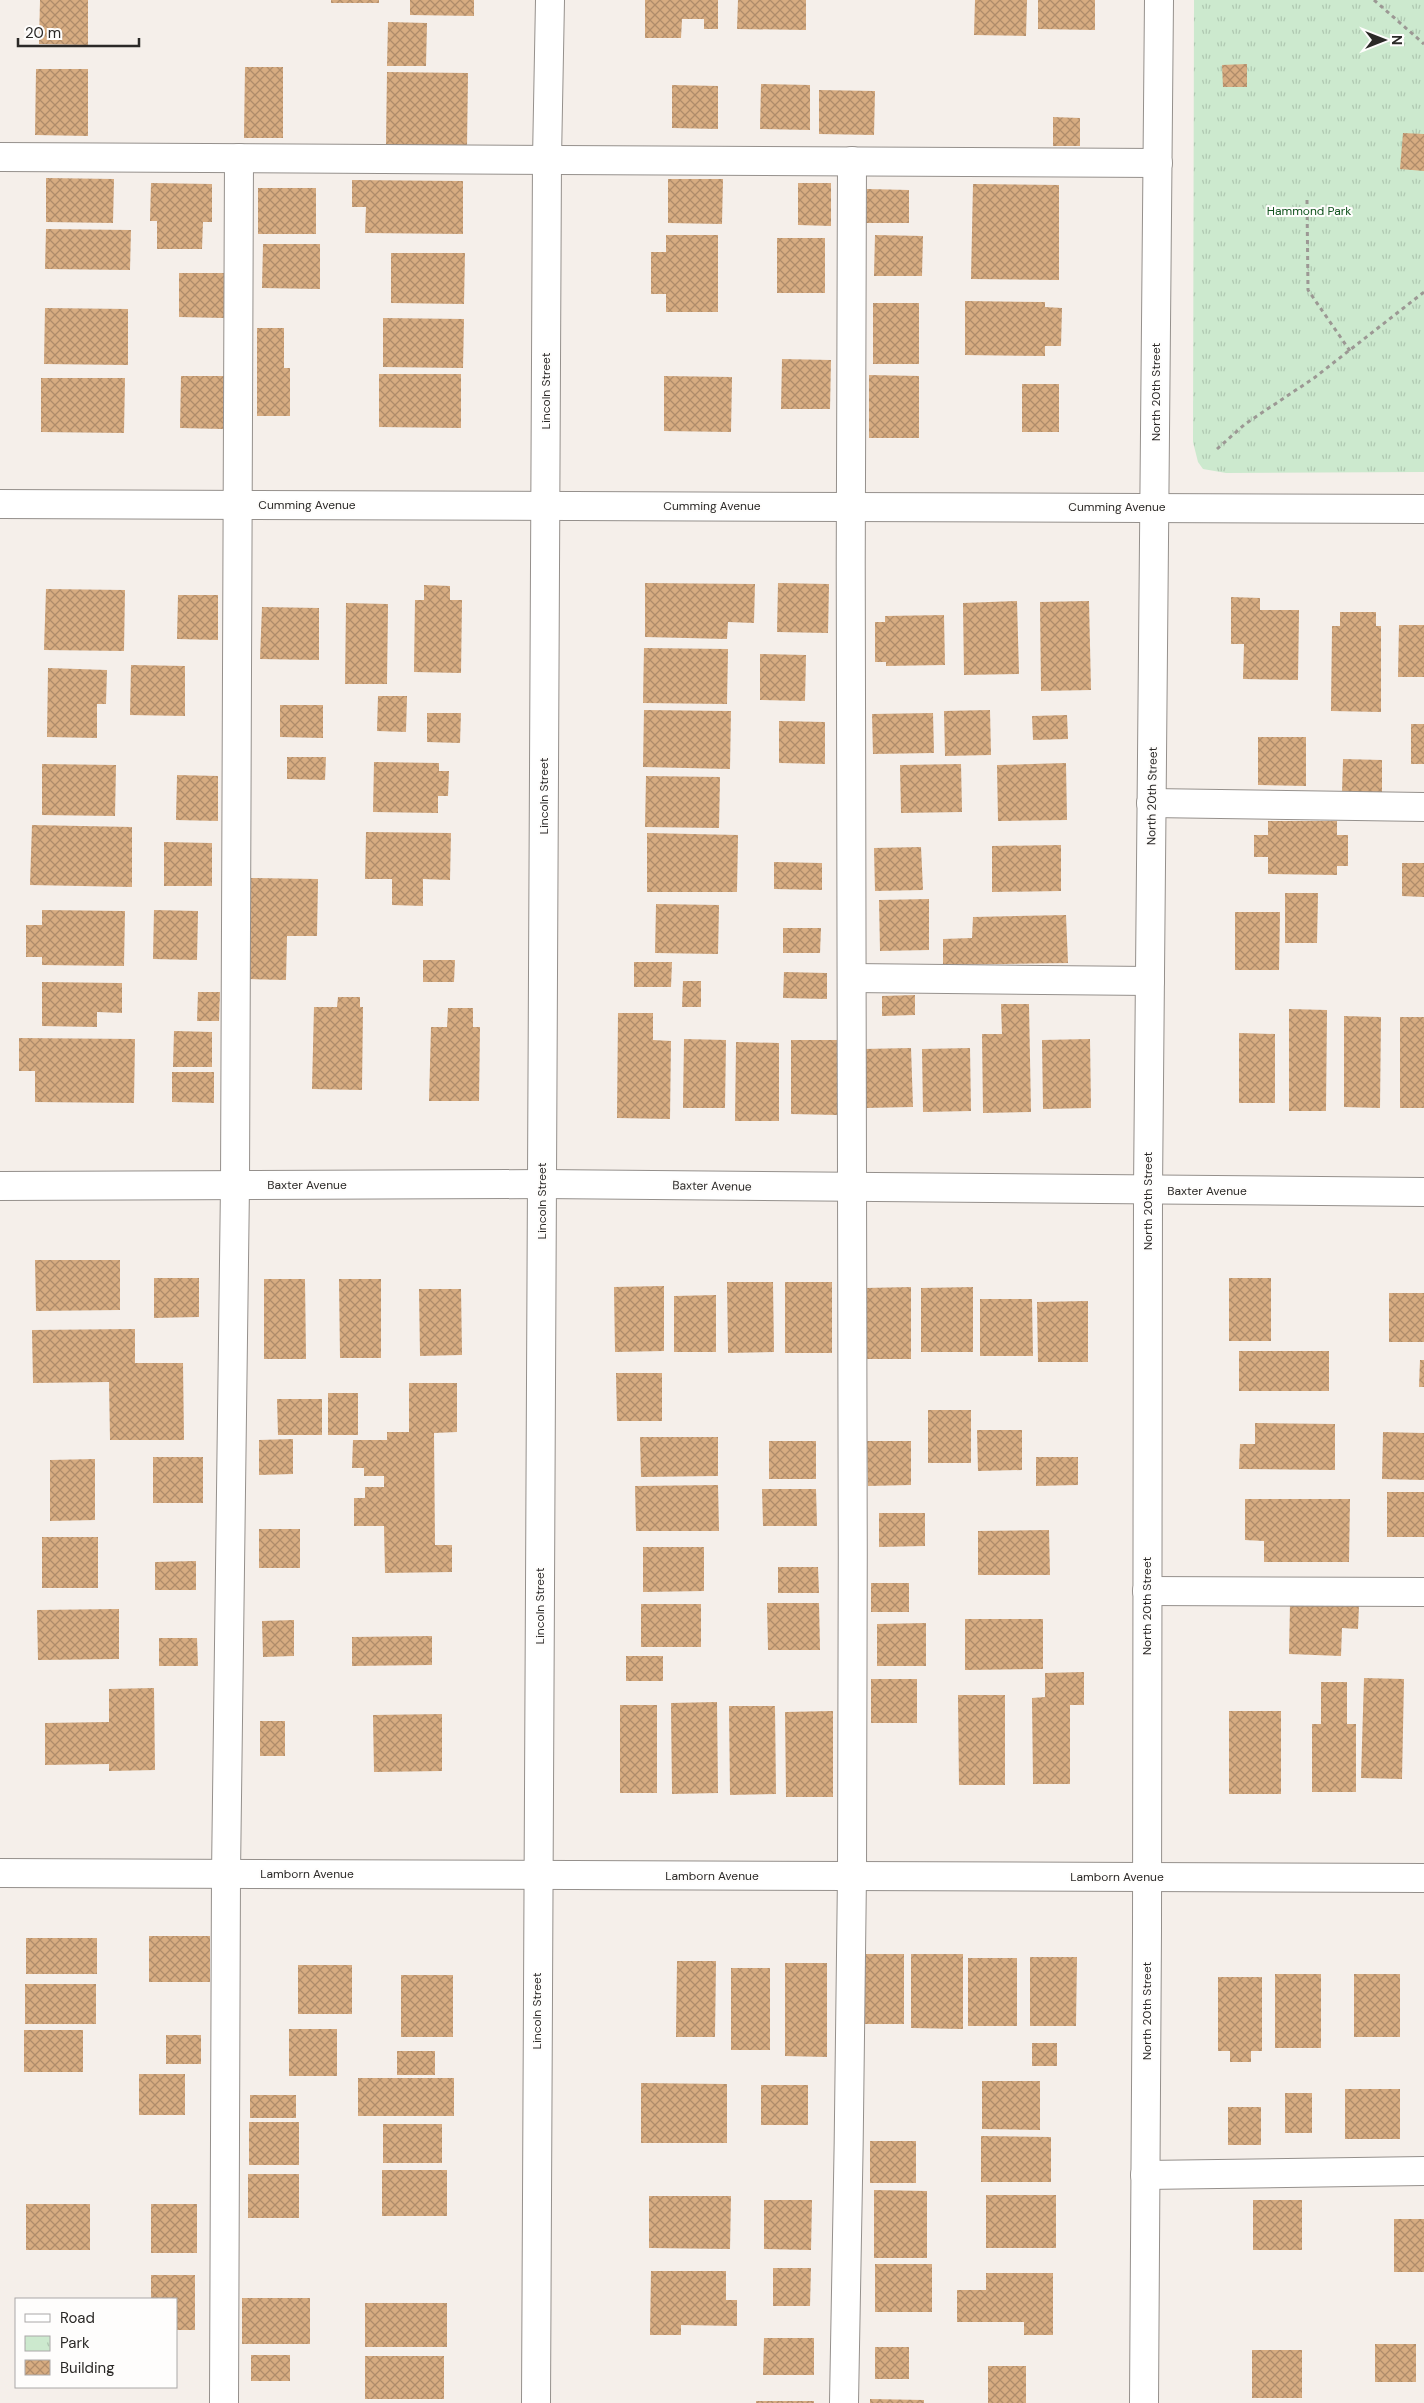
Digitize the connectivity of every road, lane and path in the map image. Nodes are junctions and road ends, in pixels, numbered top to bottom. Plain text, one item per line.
1 (550, 0) edge
2 (1159, 0) edge
3 (1374, 0) edge
4 (1424, 44) edge
5 (0, 157) edge
6 (239, 158) junction
7 (546, 159) junction
8 (852, 161) junction
9 (1158, 163) junction
10 (1307, 200) dead end
11 (1424, 292) edge
12 (1350, 351) junction
13 (1217, 450) dead end
14 (0, 504) edge
15 (236, 505) junction
16 (546, 505) junction
17 (850, 507) junction
18 (1155, 507) junction
19 (1424, 509) edge
20 (1151, 803) junction
21 (1424, 807) edge
22 (852, 978) junction
23 (1150, 981) junction
24 (542, 1184) junction
25 (235, 1185) junction
26 (0, 1186) edge
27 (852, 1188) junction
28 (1148, 1190) junction
29 (1424, 1192) edge
30 (1147, 1590) junction
31 (1424, 1592) edge
32 (0, 1873) edge
33 (226, 1874) junction
34 (538, 1874) junction
35 (852, 1876) junction
36 (1147, 1878) junction
37 (1424, 1878) edge
38 (1424, 2171) edge
39 (1145, 2175) junction
40 (224, 2403) edge
41 (536, 2403) edge
42 (844, 2403) edge
43 (1144, 2403) edge

1 - 7 street, Lincoln Street
2 - 9 street, North 20th Street
3 - 4 path
5 - 6 street
6 - 7 street
6 - 15 street
7 - 8 street
7 - 16 street, Lincoln Street
8 - 9 street
8 - 17 street
9 - 18 street, North 20th Street
10 - 12 path
11 - 12 path
12 - 13 path
14 - 15 street, Cumming Avenue
15 - 16 street, Cumming Avenue
15 - 25 street
16 - 17 street, Cumming Avenue
16 - 24 street, Lincoln Street
17 - 18 street, Cumming Avenue
17 - 22 street
18 - 19 street, Cumming Avenue
18 - 20 street, North 20th Street
20 - 21 street
20 - 23 street, North 20th Street
22 - 23 street
22 - 27 street
23 - 28 street, North 20th Street
24 - 25 street, Baxter Avenue
24 - 27 street, Baxter Avenue
24 - 34 street, Lincoln Street
25 - 26 street, Baxter Avenue
25 - 33 street
27 - 28 street, Baxter Avenue
27 - 35 street
28 - 29 street, Baxter Avenue
28 - 30 street, North 20th Street
30 - 31 street
30 - 36 street, North 20th Street
32 - 33 street, Lamborn Avenue
33 - 34 street, Lamborn Avenue
33 - 40 street
34 - 35 street, Lamborn Avenue
34 - 41 street, Lincoln Street
35 - 36 street, Lamborn Avenue
35 - 42 street
36 - 37 street, Lamborn Avenue
36 - 39 street, North 20th Street
38 - 39 street
39 - 43 street, North 20th Street

